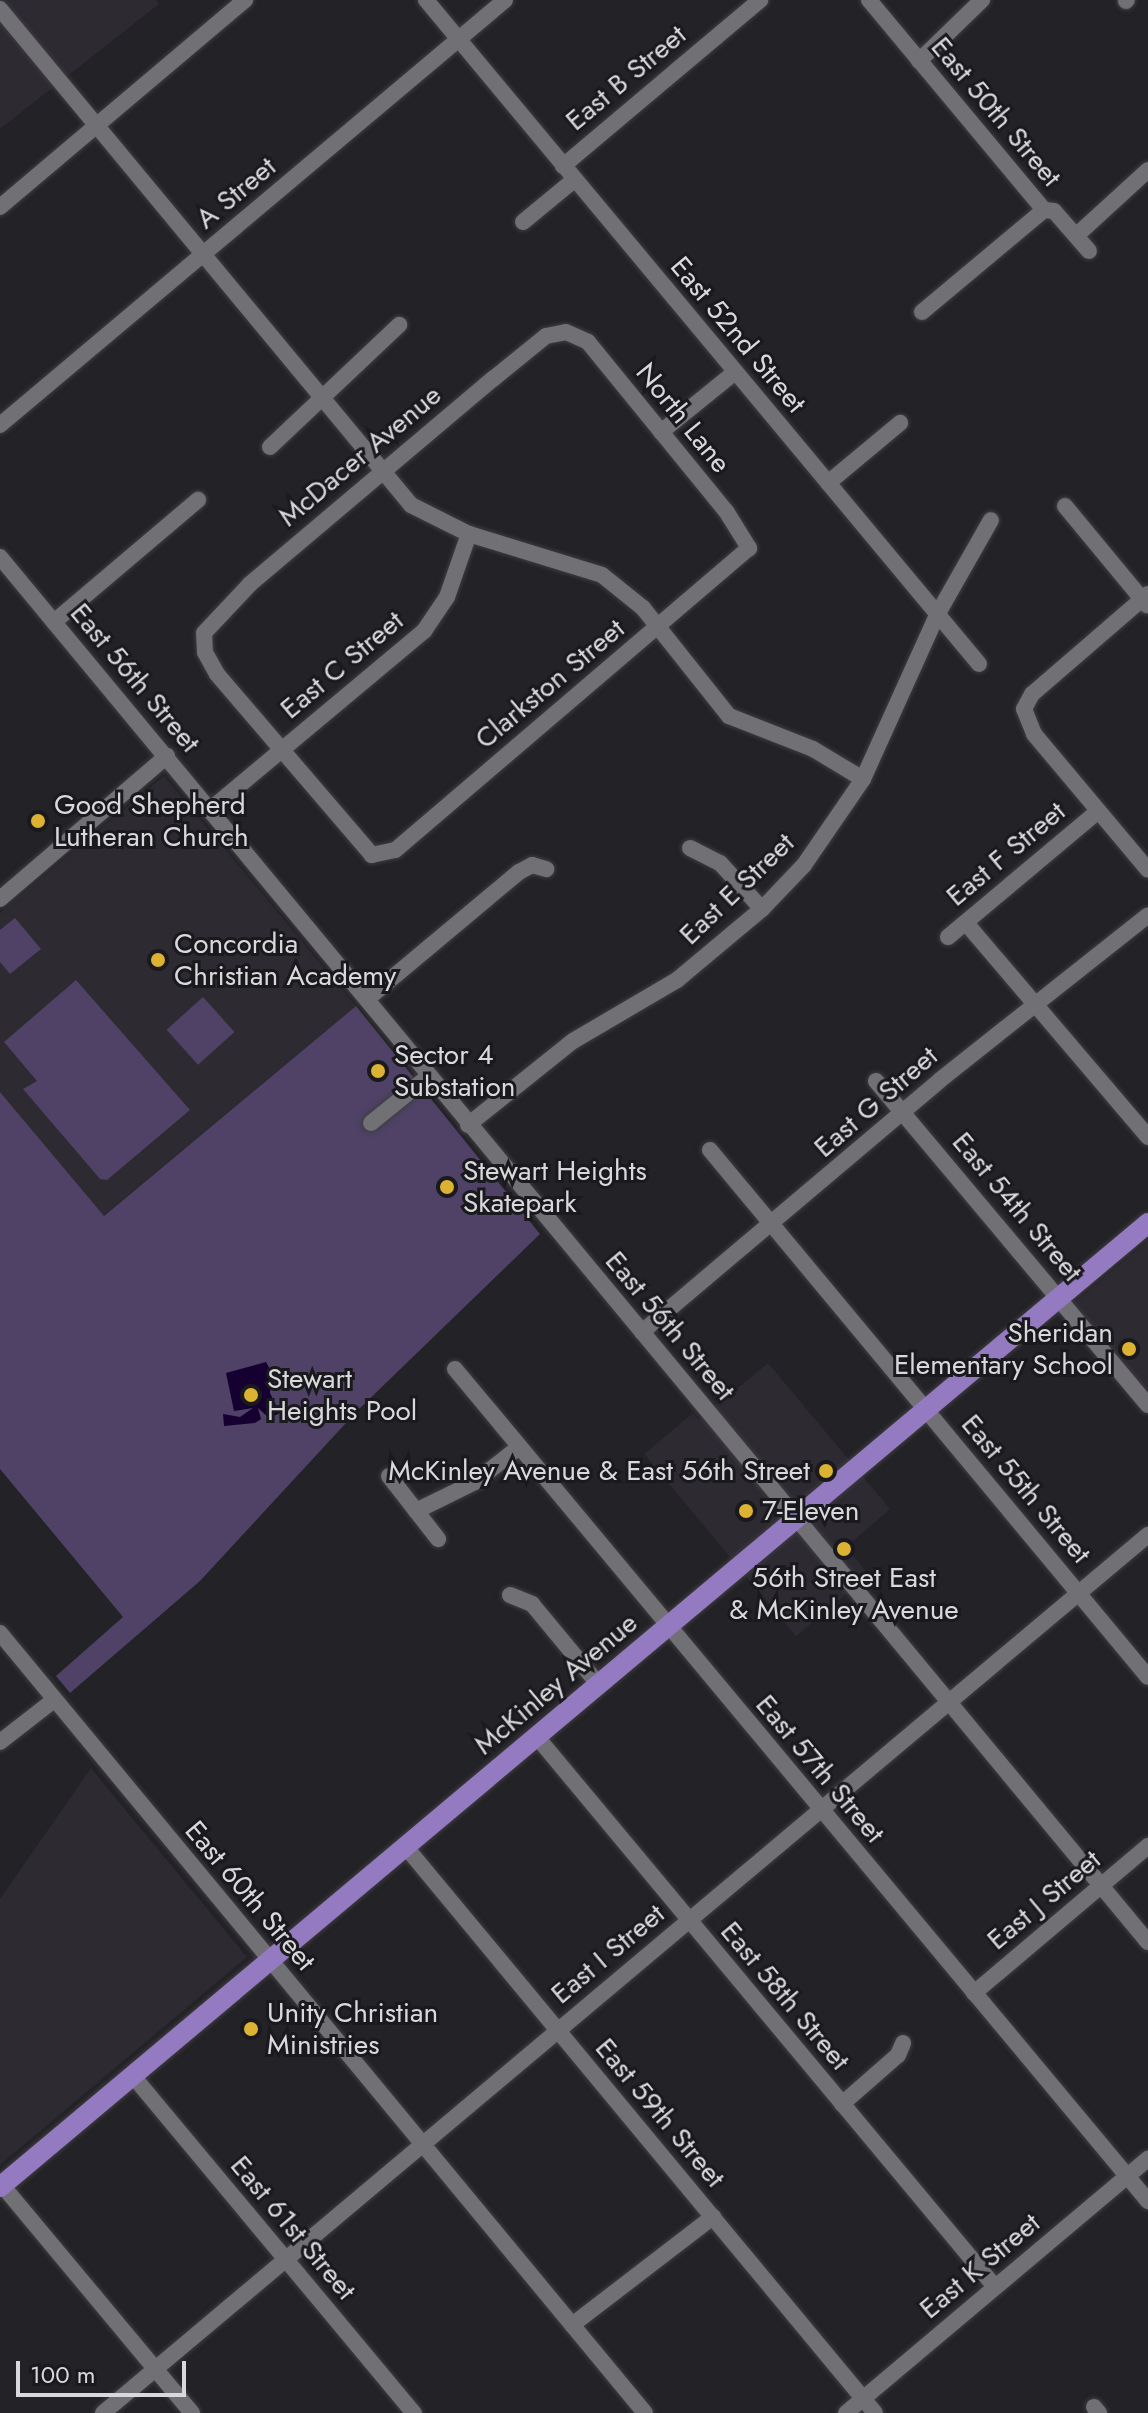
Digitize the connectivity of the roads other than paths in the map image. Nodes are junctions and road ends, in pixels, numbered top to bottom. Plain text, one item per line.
1 (245, 0) edge
2 (426, 0) edge
3 (505, 0) edge
4 (760, 0) edge
5 (869, 0) edge
6 (982, 0) edge
7 (0, 9) edge
8 (457, 41) junction
9 (919, 61) junction
10 (97, 125) junction
11 (563, 166) junction
12 (1148, 170) edge
13 (574, 180) junction
14 (0, 207) edge
15 (1044, 210) junction
16 (523, 222) dead end
17 (1078, 234) junction
18 (1089, 251) dead end
19 (202, 255) junction
20 (922, 312) dead end
21 (399, 325) dead end
22 (566, 332) joint
23 (735, 372) junction
24 (325, 400) junction
25 (900, 423) dead end
26 (0, 425) edge
27 (661, 432) junction
28 (270, 447) dead end
29 (385, 469) junction
30 (828, 483) junction
31 (198, 500) dead end
32 (1065, 506) dead end
33 (991, 520) dead end
34 (469, 534) junction
35 (749, 548) joint
36 (0, 557) edge
37 (1146, 600) edge
38 (937, 615) junction
39 (54, 622) junction
40 (659, 628) junction
41 (979, 664) dead end
42 (280, 750) junction
43 (167, 756) junction
44 (863, 779) junction
45 (211, 809) junction
46 (1098, 811) junction
47 (690, 848) dead end
48 (546, 869) dead end
49 (1148, 870) edge
50 (0, 899) edge
51 (762, 909) junction
52 (1148, 915) edge
53 (966, 923) junction
54 (948, 937) dead end
55 (367, 999) junction
56 (1035, 1005) junction
57 (429, 1076) junction
58 (876, 1081) dead end
59 (903, 1114) junction
60 (371, 1123) dead end
61 (468, 1125) junction
62 (1148, 1137) edge
63 (710, 1150) dead end
64 (1148, 1223) edge
65 (773, 1224) junction
66 (1060, 1298) junction
67 (642, 1332) junction
68 (455, 1369) dead end
69 (1148, 1405) edge
70 (926, 1410) junction
71 (519, 1447) junction
72 (389, 1476) dead end
73 (416, 1511) junction
74 (796, 1517) junction
75 (1148, 1535) edge
76 (438, 1539) dead end
77 (1080, 1593) junction
78 (510, 1595) dead end
79 (667, 1626) junction
80 (0, 1633) edge
81 (1148, 1677) edge
82 (599, 1685) junction
83 (54, 1700) junction
84 (949, 1701) junction
85 (537, 1737) junction
86 (0, 1742) edge
87 (821, 1810) junction
88 (405, 1846) junction
89 (1148, 1846) edge
90 (1101, 1885) junction
91 (689, 1921) junction
92 (1148, 1942) edge
93 (270, 1960) junction
94 (974, 1993) junction
95 (557, 2031) junction
96 (903, 2043) dead end
97 (133, 2076) junction
98 (842, 2104) junction
99 (421, 2145) junction
100 (1148, 2159) edge
101 (1128, 2176) junction
102 (1, 2186) edge
103 (1148, 2201) edge
104 (713, 2217) junction
105 (285, 2259) junction
106 (995, 2287) junction
107 (572, 2325) junction
108 (155, 2369) junction
109 (863, 2399) junction
110 (103, 2413) edge
111 (192, 2413) edge
112 (414, 2413) edge
113 (645, 2413) edge
114 (846, 2413) edge
115 (875, 2413) edge

1 - 10 street
2 - 8 street, East 52nd Street
3 - 8 street, A Street
4 - 11 street, East B Street
5 - 9 street, East 50th Street
6 - 9 street
7 - 10 street
8 - 11 street, East 52nd Street
8 - 19 street, A Street
9 - 15 street, East 50th Street
10 - 14 street
10 - 19 street
11 - 13 street, East 52nd Street
12 - 17 street
13 - 16 street
13 - 23 street, East 52nd Street
15 - 17 street, East 50th Street
15 - 20 street
17 - 18 street, East 50th Street
19 - 24 street
19 - 26 street, A Street
21 - 24 street
22 - 27 street, North Lane
22 - 29 street, McDacer Avenue
23 - 27 street
23 - 30 street, East 52nd Street
24 - 28 street
24 - 29 street
25 - 30 street
27 - 35 street, North Lane
29 - 34 street
29 - 42 street, McDacer Avenue
30 - 38 street, East 52nd Street
31 - 39 street
32 - 37 street
33 - 38 street, East E Street
34 - 40 street
34 - 42 street, East C Street
35 - 40 street, Clarkston Street
36 - 39 street, East 56th Street
37 - 46 street
38 - 41 street, East 52nd Street
38 - 44 street, East E Street
39 - 43 street, East 56th Street
40 - 42 street, Clarkston Street
40 - 44 street
42 - 45 street, East C Street
43 - 45 street, East 56th Street
43 - 50 street
44 - 51 street, East E Street
45 - 55 street, East 56th Street
46 - 49 street
46 - 53 street, East F Street
47 - 51 street
48 - 55 street
51 - 61 street, East E Street
52 - 56 street, East G Street
53 - 54 street, East F Street
53 - 56 street
55 - 57 street, East 56th Street
56 - 59 street, East G Street
56 - 62 street
57 - 60 street
57 - 61 street, East 56th Street
58 - 59 street, East 54th Street
59 - 65 street, East G Street
59 - 66 street, East 54th Street
61 - 67 street, East 56th Street
63 - 65 street, East 55th Street
64 - 66 main road, McKinley Avenue
65 - 67 street, East G Street
65 - 70 street, East 55th Street
66 - 69 street, East 54th Street
66 - 70 main road, McKinley Avenue
67 - 74 street, East 56th Street
68 - 71 street, East 57th Street
70 - 74 main road, McKinley Avenue
70 - 77 street, East 55th Street
71 - 73 street
71 - 79 street, East 57th Street
72 - 73 street
73 - 76 street
74 - 79 main road, McKinley Avenue
74 - 84 street, East 56th Street
75 - 77 street, East I Street
77 - 81 street, East 55th Street
77 - 84 street, East I Street
78 - 82 street
79 - 82 main road, McKinley Avenue
79 - 87 street, East 57th Street
80 - 83 street, East 60th Street
82 - 85 main road, McKinley Avenue
83 - 86 street
83 - 93 street, East 60th Street
84 - 87 street, East I Street
84 - 90 street, East 56th Street
85 - 88 main road, McKinley Avenue
85 - 91 street, East 58th Street
87 - 91 street, East I Street
87 - 94 street, East 57th Street
88 - 93 main road, McKinley Avenue
88 - 95 street, East 59th Street
89 - 90 street, East J Street
90 - 92 street, East 56th Street
90 - 94 street, East J Street
91 - 95 street, East I Street
91 - 98 street, East 58th Street
93 - 97 main road, McKinley Avenue
93 - 99 street, East 60th Street
94 - 101 street, East 57th Street
95 - 99 street, East I Street
95 - 104 street, East 59th Street
96 - 98 street
97 - 102 main road, McKinley Avenue
97 - 105 street, East 61st Street
98 - 106 street, East 58th Street
99 - 105 street, East I Street
99 - 107 street, East 60th Street
100 - 101 street, East K Street
101 - 103 street, East 57th Street
101 - 106 street, East K Street
102 - 108 street
104 - 107 street
104 - 109 street, East 59th Street
105 - 108 street, East I Street
105 - 112 street, East 61st Street
106 - 109 street, East K Street
107 - 113 street, East 60th Street
108 - 110 street, East I Street
108 - 111 street
109 - 114 street, East K Street
109 - 115 street, East 59th Street

